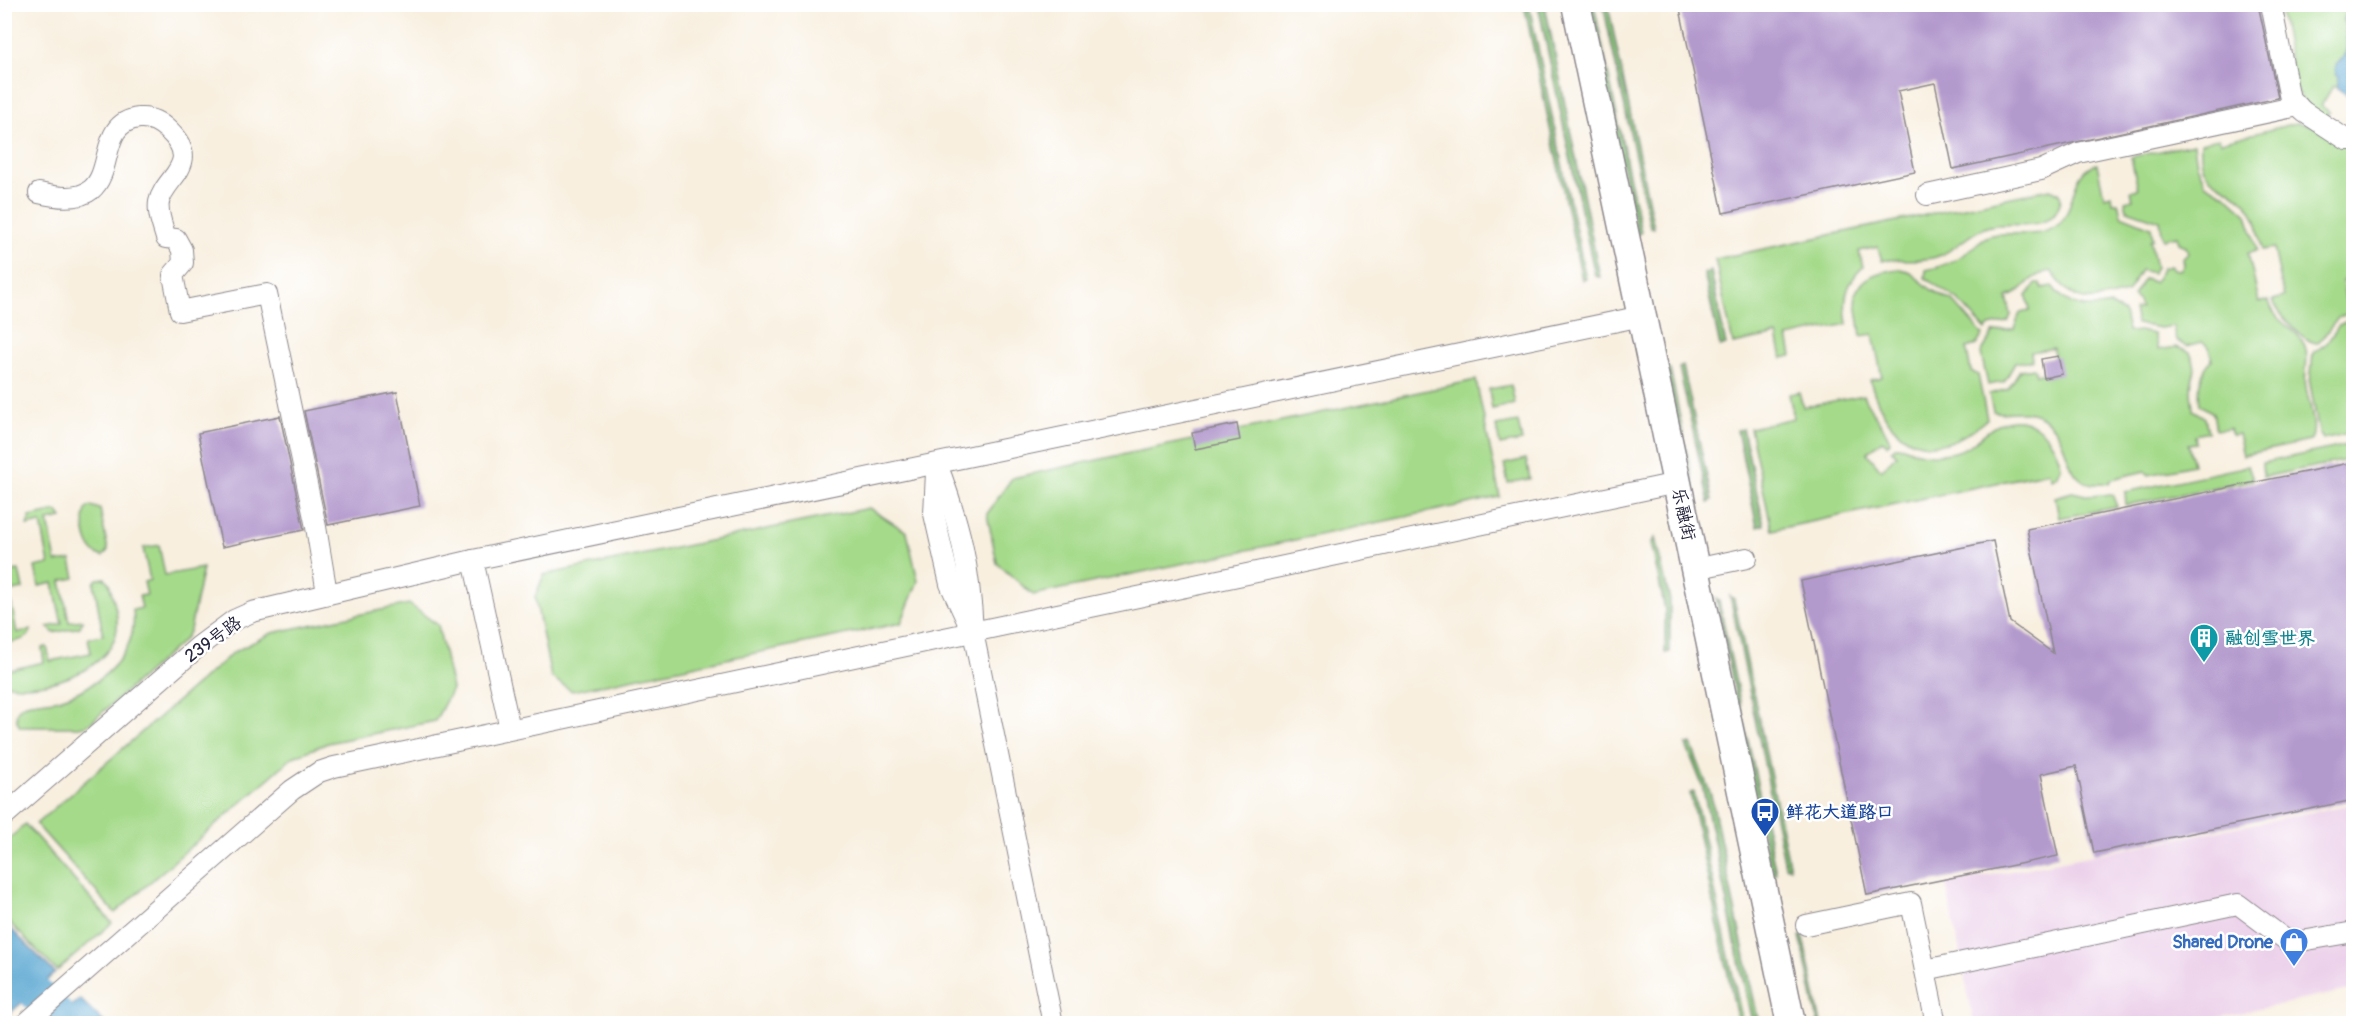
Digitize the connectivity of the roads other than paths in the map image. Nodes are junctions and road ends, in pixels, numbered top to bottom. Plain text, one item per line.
1 (1558, 4) edge
2 (1576, 4) edge
3 (2271, 4) edge
4 (2298, 106) junction
5 (2354, 140) edge
6 (39, 193) dead end
7 (1927, 195) dead end
8 (1633, 318) junction
9 (937, 464) junction
10 (1668, 485) junction
11 (1747, 558) dead end
12 (473, 561) junction
13 (1695, 569) junction
14 (327, 593) junction
15 (973, 632) junction
16 (510, 729) junction
17 (4, 816) edge
18 (1806, 925) dead end
19 (2354, 932) edge
20 (1926, 970) junction
21 (25, 1023) edge
22 (1053, 1023) edge
23 (1771, 1023) edge
24 (1791, 1023) edge
25 (1936, 1023) edge

1 - 8 street, 乐融街
2 - 8 street, 乐融街
3 - 4 street
4 - 5 street
4 - 7 street
6 - 14 street
8 - 9 street, 239号路
8 - 10 street, 乐融街
9 - 12 street, 239号路
9 - 15 street
10 - 13 street, 乐融街
10 - 15 street
10 - 23 street, 乐融街
11 - 13 street
12 - 14 street, 239号路
12 - 16 street
13 - 24 street, 乐融街
14 - 17 street, 239号路
15 - 16 street
15 - 22 street
16 - 21 street
18 - 20 street
19 - 20 street
20 - 25 street

